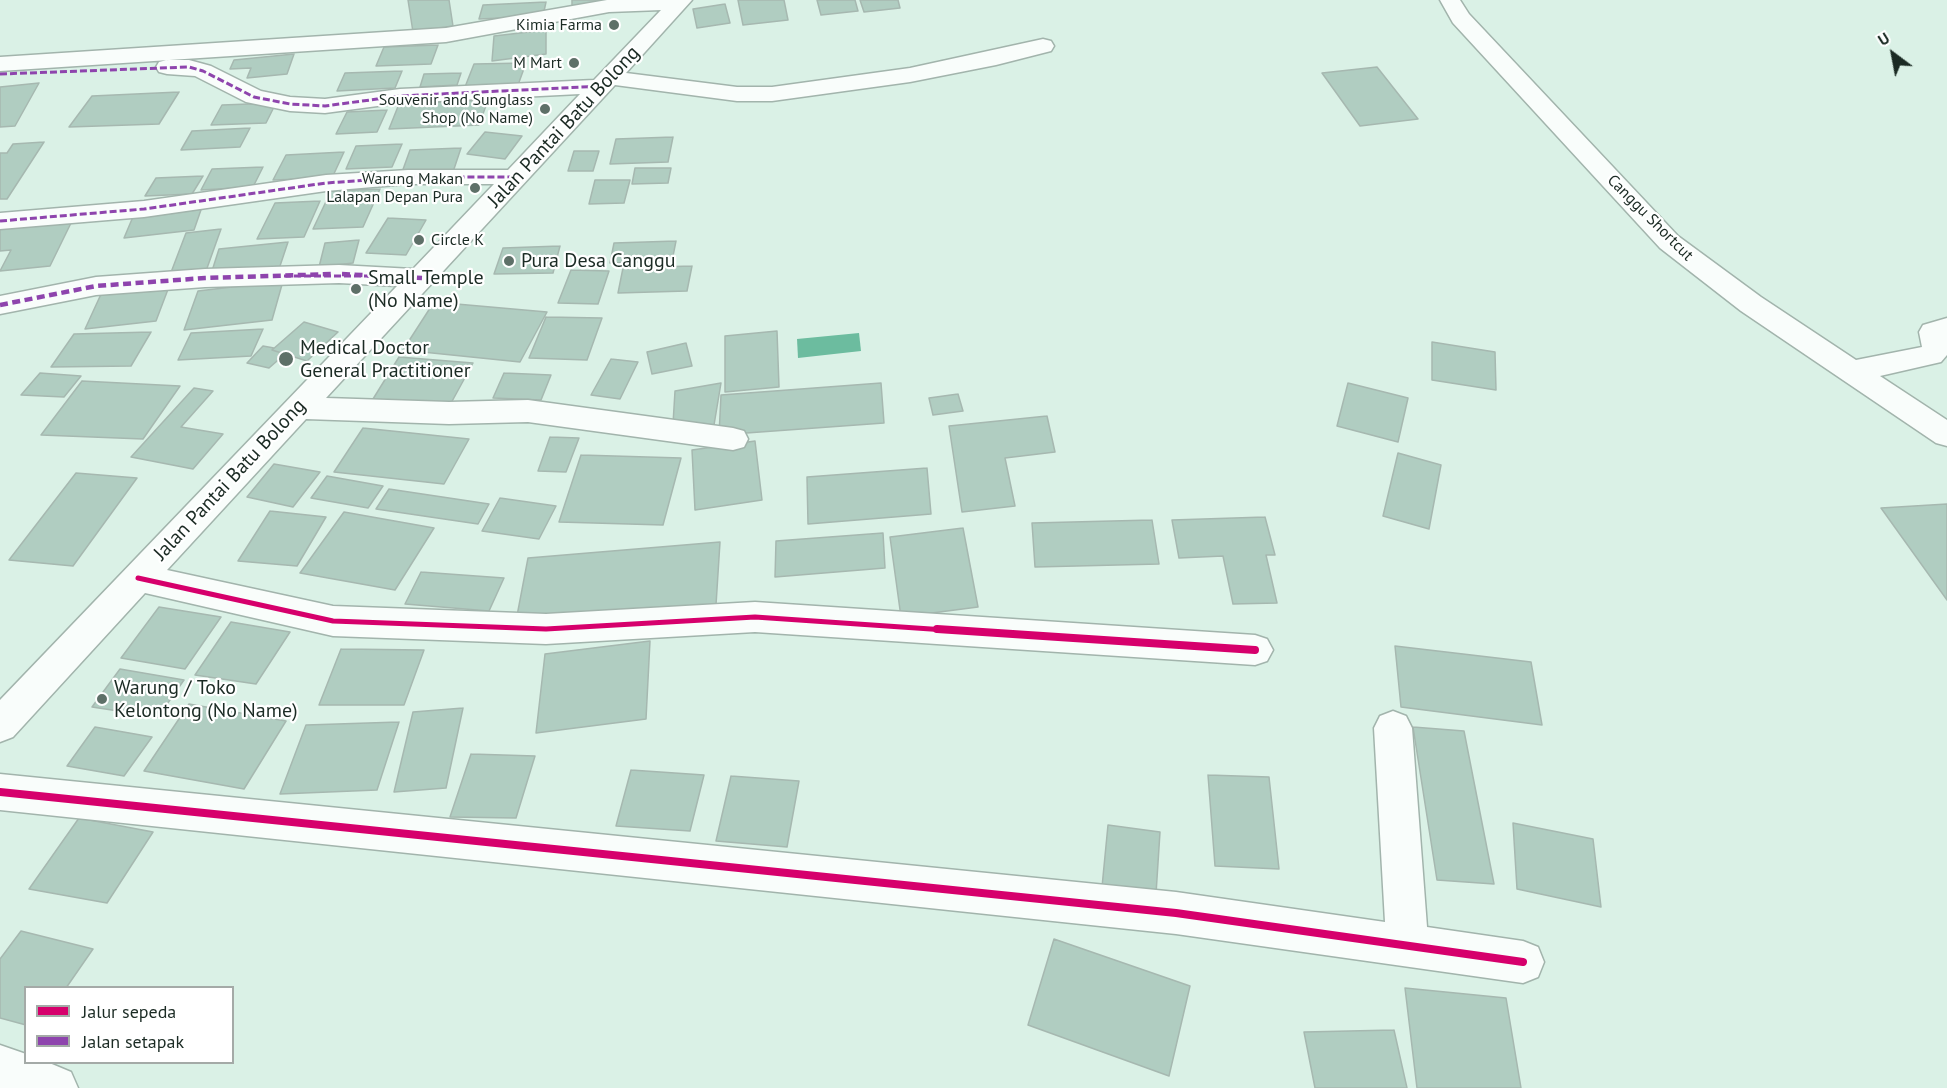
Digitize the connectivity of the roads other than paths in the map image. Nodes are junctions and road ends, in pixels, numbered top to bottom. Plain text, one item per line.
1 (1450, 0) edge
2 (680, 2) edge
3 (1043, 46) dead end
4 (0, 64) edge
5 (0, 74) edge
6 (606, 82) junction
7 (517, 177) junction
8 (0, 221) edge
9 (422, 278) junction
10 (0, 305) edge
11 (1947, 328) edge
12 (1854, 371) junction
13 (298, 408) junction
14 (1947, 435) edge
15 (733, 439) dead end
16 (138, 578) junction
17 (1255, 650) dead end
18 (0, 724) edge
19 (1393, 728) dead end
20 (0, 792) edge
21 (1407, 946) junction
22 (1522, 962) dead end
23 (0, 1067) edge
24 (55, 1088) edge

1 - 12 street, Canggu Shortcut
2 - 4 street
2 - 6 street, Jalan Pantai Batu Bolong
3 - 6 street
5 - 6 street
6 - 7 street, Jalan Pantai Batu Bolong
7 - 8 street
7 - 9 street, Jalan Pantai Batu Bolong
9 - 10 street
9 - 13 street, Jalan Pantai Batu Bolong
11 - 12 street
12 - 14 street, Canggu Shortcut
13 - 15 street
13 - 16 street, Jalan Pantai Batu Bolong
16 - 17 street
16 - 18 street, Jalan Pantai Batu Bolong
19 - 21 street
20 - 21 street
21 - 22 street
23 - 24 street

